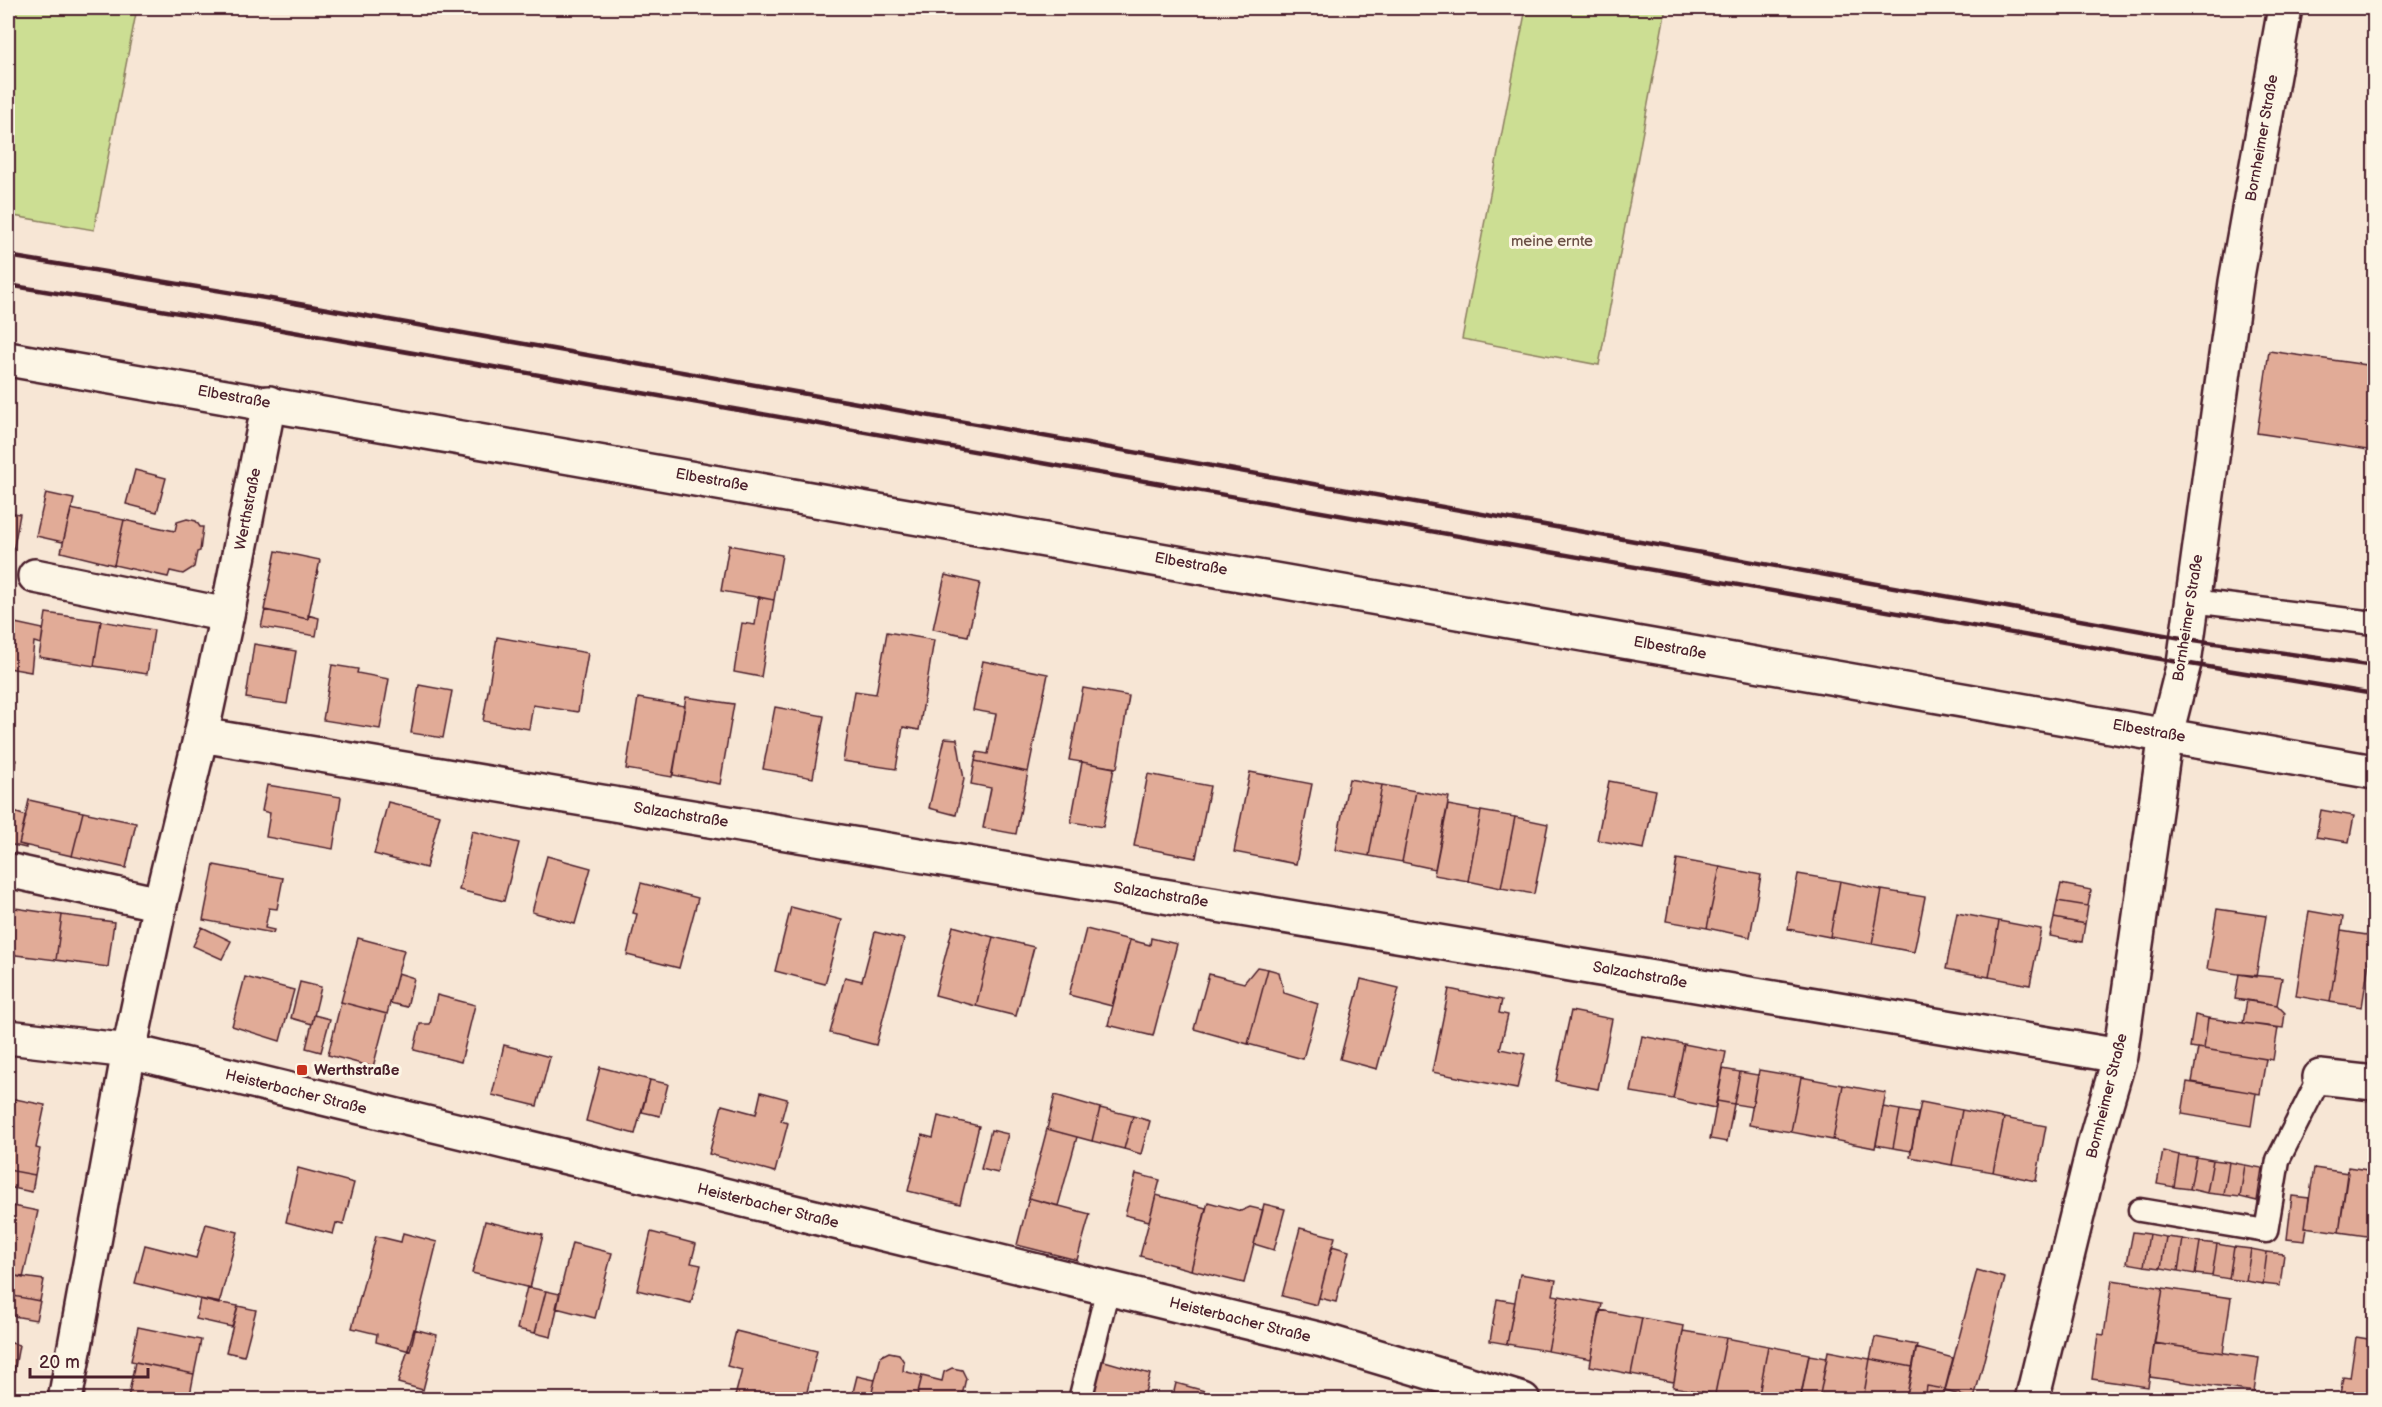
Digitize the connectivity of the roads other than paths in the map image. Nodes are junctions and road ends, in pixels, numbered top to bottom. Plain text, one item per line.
1 (2285, 8) edge
2 (8, 358) edge
3 (269, 403) junction
4 (35, 576) dead end
5 (2192, 601) junction
6 (227, 615) junction
7 (2374, 623) edge
8 (2166, 734) junction
9 (201, 735) junction
10 (2374, 772) edge
11 (12, 871) dead end
12 (160, 904) junction
13 (8, 1037) edge
14 (129, 1051) junction
15 (2120, 1056) junction
16 (2320, 1077) joint
17 (2374, 1083) edge
18 (2140, 1210) dead end
19 (1107, 1288) junction
20 (65, 1400) edge
21 (1080, 1400) edge
22 (1523, 1400) edge
23 (2032, 1400) edge

1 - 5 street, Bornheimer Straße
2 - 3 street, Elbestraße
3 - 6 street, Werthstraße
3 - 8 street, Elbestraße
4 - 6 street
5 - 7 lane
5 - 8 street, Bornheimer Straße
6 - 9 street, Werthstraße
8 - 10 street, Elbestraße
8 - 15 street, Bornheimer Straße
9 - 12 street, Werthstraße
9 - 15 street, Salzachstraße
11 - 12 street
12 - 14 street, Werthstraße
13 - 14 street, Heisterbacher Straße
14 - 19 street, Heisterbacher Straße
14 - 20 street, Werthstraße
15 - 23 street, Bornheimer Straße
16 - 17 street
16 - 18 lane
19 - 21 lane
19 - 22 street, Heisterbacher Straße

